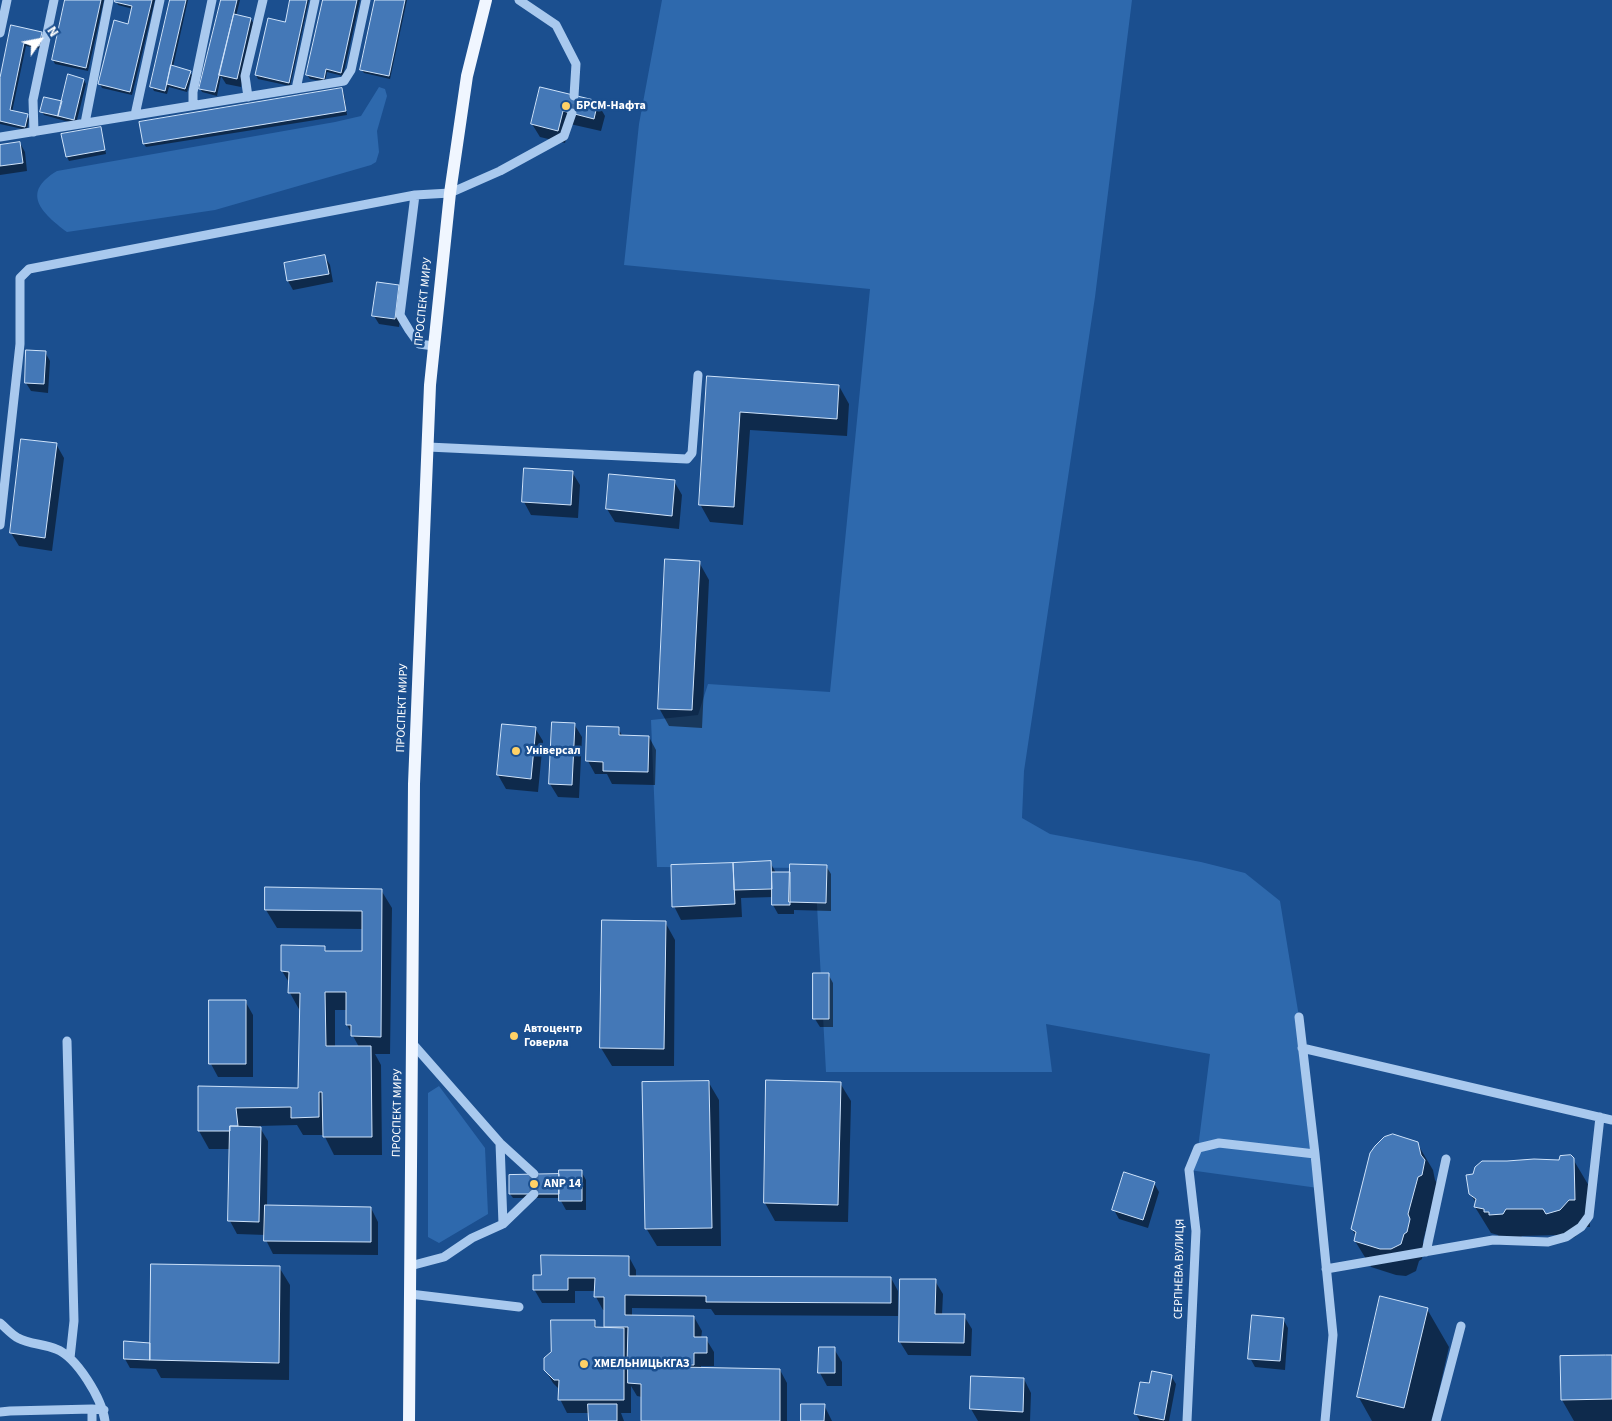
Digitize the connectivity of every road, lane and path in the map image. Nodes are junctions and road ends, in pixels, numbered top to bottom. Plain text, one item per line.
1 (7, 0) edge
2 (54, 0) edge
3 (109, 0) edge
4 (160, 0) edge
5 (212, 0) edge
6 (263, 0) edge
7 (314, 0) edge
8 (366, 0) edge
9 (486, 0) edge
10 (519, 0) edge
11 (0, 33) edge
12 (296, 89) junction
13 (248, 96) junction
14 (574, 96) tunnel mouth
15 (193, 105) junction
16 (572, 113) tunnel mouth
17 (135, 115) junction
18 (85, 123) junction
19 (34, 132) junction
20 (0, 137) edge
21 (450, 193) junction
22 (415, 196) junction
23 (434, 346) junction
24 (698, 375) dead end
25 (428, 448) junction
26 (0, 525) edge
27 (1299, 1017) dead end
28 (67, 1042) dead end
29 (412, 1043) junction
30 (1302, 1048) junction
31 (1600, 1117) junction
32 (1612, 1120) edge
33 (500, 1143) junction
34 (1315, 1154) junction
35 (1446, 1159) dead end
36 (534, 1174) dead end
37 (534, 1194) dead end
38 (503, 1224) junction
39 (1426, 1252) junction
40 (410, 1266) junction
41 (1326, 1269) junction
42 (410, 1294) junction
43 (519, 1307) dead end
44 (0, 1323) edge
45 (1460, 1326) dead end
46 (70, 1358) junction
47 (92, 1409) junction
48 (104, 1410) junction
49 (0, 1412) edge
50 (92, 1421) edge
51 (104, 1421) edge
52 (409, 1421) edge
53 (1188, 1421) edge
54 (1325, 1421) edge
55 (1436, 1421) edge

1 - 11 street
2 - 19 street
3 - 18 street
4 - 17 street
5 - 15 street
6 - 13 street
7 - 12 street
8 - 12 street
9 - 21 main road, ПРОСПЕКТ МИРУ
10 - 14 street
12 - 13 street
13 - 15 street
15 - 17 street
16 - 21 street
17 - 18 street
18 - 19 street
19 - 20 street
21 - 22 street
21 - 23 main road, ПРОСПЕКТ МИРУ
22 - 23 street
22 - 26 street
23 - 25 main road, ПРОСПЕКТ МИРУ
24 - 25 street
25 - 29 main road, ПРОСПЕКТ МИРУ
27 - 30 street
28 - 46 street
29 - 33 street
29 - 40 main road, ПРОСПЕКТ МИРУ
30 - 31 street
30 - 34 street
31 - 32 street
31 - 39 street
33 - 36 street
33 - 38 street
34 - 41 street
34 - 53 street, СЕРПНЕВА ВУЛИЦЯ
35 - 39 street
37 - 38 street
38 - 40 street
39 - 41 street
40 - 42 main road, ПРОСПЕКТ МИРУ
41 - 54 street
42 - 43 street
42 - 52 main road, ПРОСПЕКТ МИРУ
44 - 46 street
45 - 55 street
46 - 48 street
47 - 48 street
47 - 49 street
47 - 50 street
48 - 51 street

